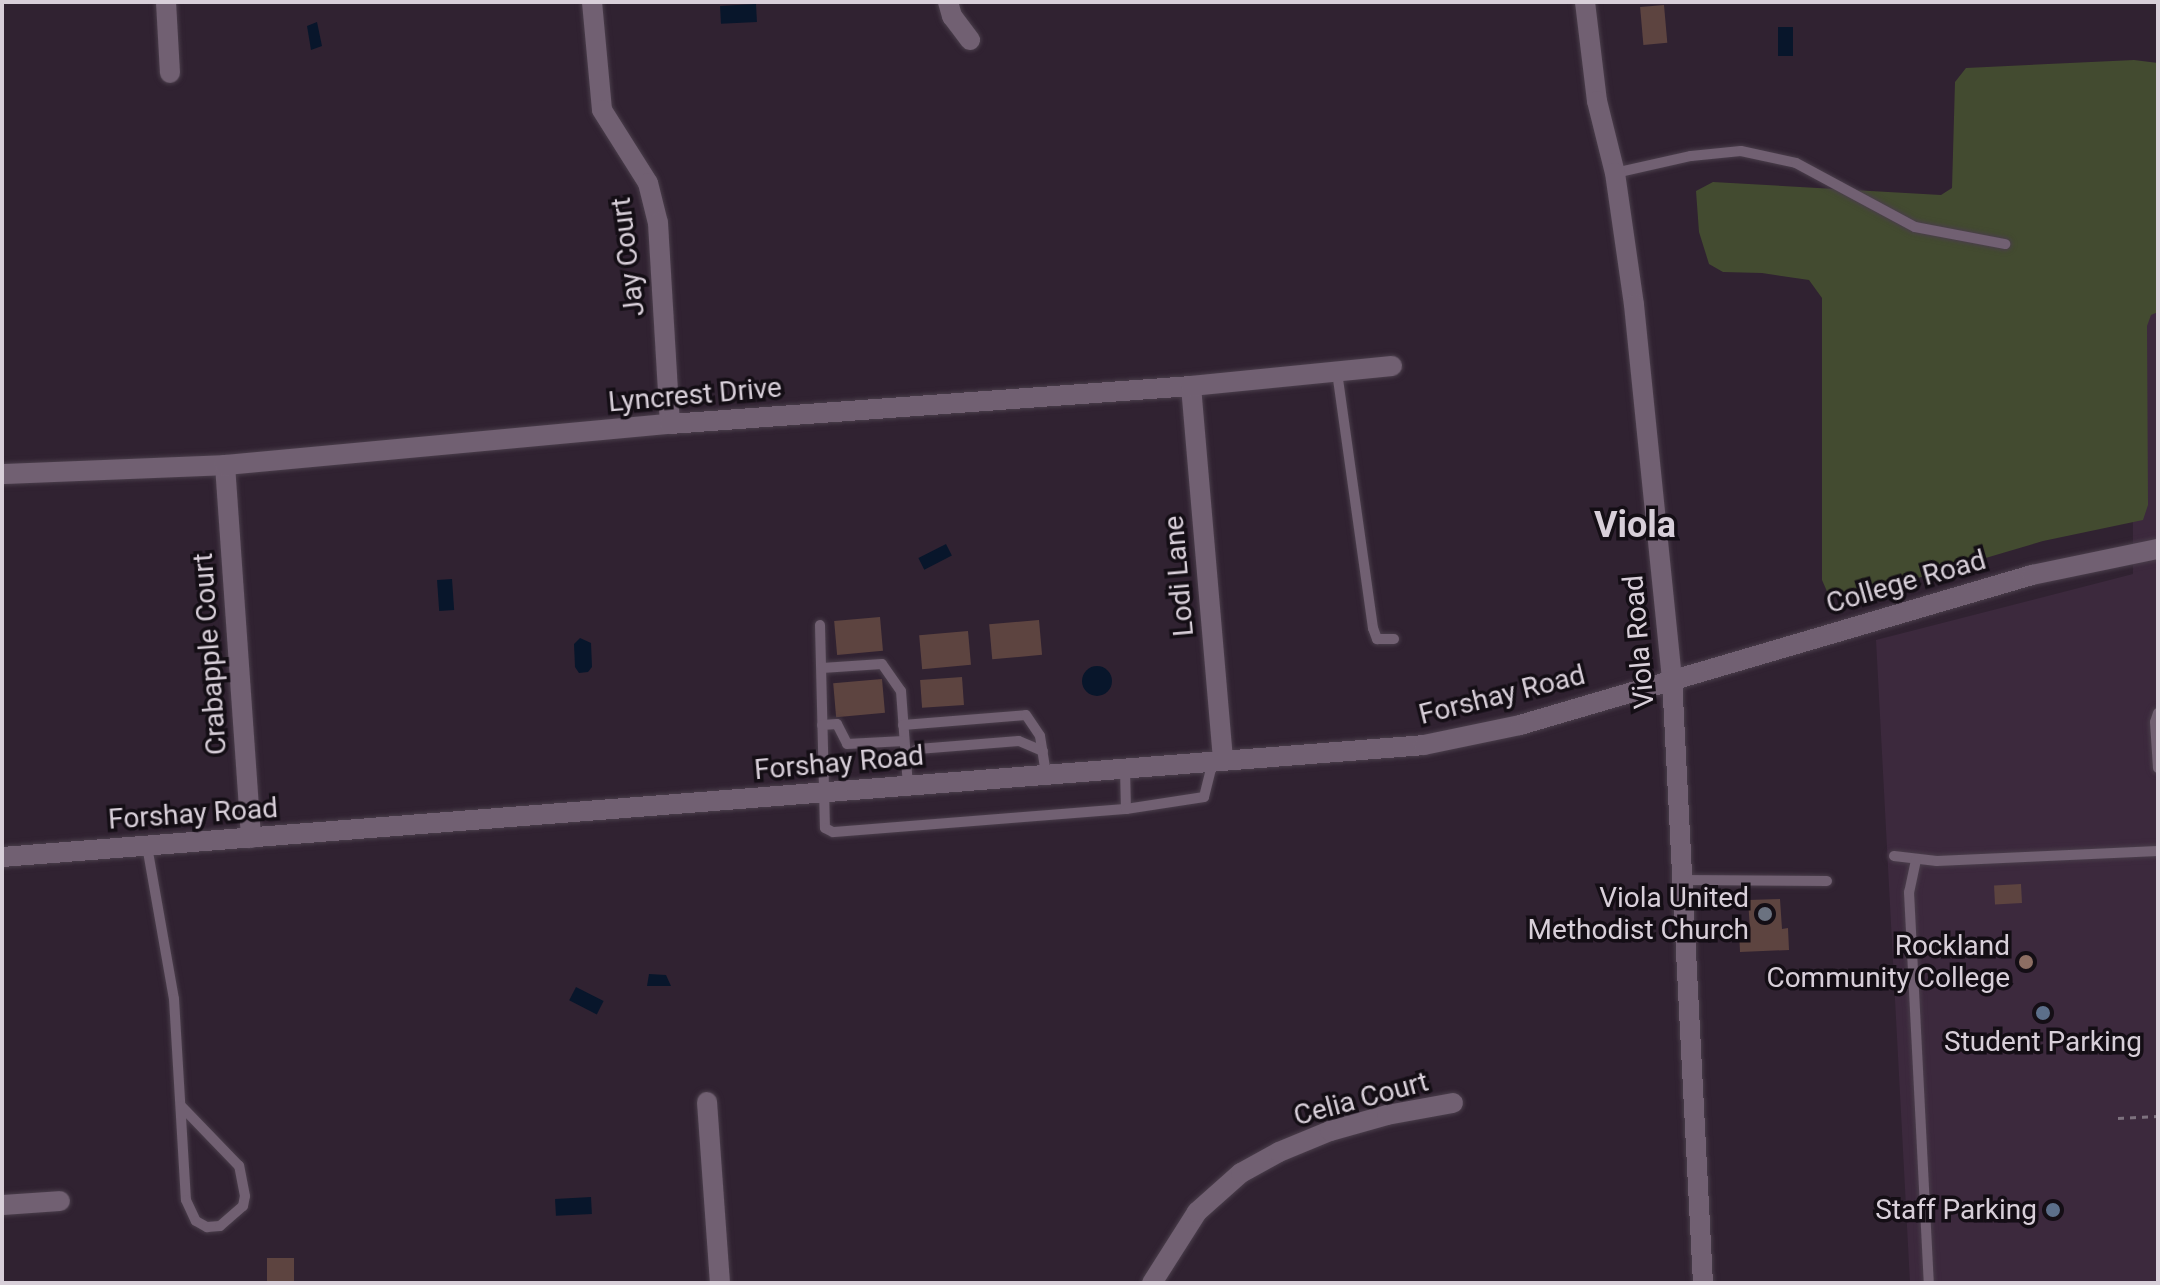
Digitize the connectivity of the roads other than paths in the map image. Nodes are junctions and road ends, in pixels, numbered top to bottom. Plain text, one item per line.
1 (166, 2) edge
2 (592, 2) edge
3 (948, 2) edge
4 (1585, 2) edge
5 (970, 40) dead end
6 (170, 73) dead end
7 (1615, 173) junction
8 (2005, 244) dead end
9 (1392, 366) dead end
10 (1337, 372) junction
11 (1191, 386) junction
12 (670, 424) junction
13 (225, 465) junction
14 (2, 474) edge
15 (2158, 549) edge
16 (820, 625) dead end
17 (1394, 639) dead end
18 (822, 668) junction
19 (1672, 678) junction
20 (2158, 713) edge
21 (822, 725) junction
22 (903, 725) junction
23 (904, 741) junction
24 (1043, 751) junction
25 (905, 757) junction
26 (1218, 761) junction
27 (2158, 768) edge
28 (1125, 769) junction
29 (1046, 775) junction
30 (908, 786) junction
31 (822, 793) junction
32 (1126, 809) junction
33 (251, 838) junction
34 (147, 846) junction
35 (2158, 851) edge
36 (1894, 856) dead end
37 (2, 857) edge
38 (1916, 860) junction
39 (1683, 880) junction
40 (1827, 881) dead end
41 (707, 1102) dead end
42 (1453, 1103) dead end
43 (181, 1106) junction
44 (60, 1201) dead end
45 (2, 1205) edge
46 (720, 1283) edge
47 (1152, 1283) edge
48 (1703, 1283) edge
49 (1929, 1283) edge

1 - 6 street
2 - 12 street, Jay Court
3 - 5 street
4 - 7 street, Viola Road
7 - 8 lane
7 - 19 street, Viola Road
9 - 10 street, Lyncrest Drive
10 - 11 street, Lyncrest Drive
10 - 17 lane
11 - 12 street, Lyncrest Drive
11 - 26 street, Lodi Lane
12 - 13 street, Lyncrest Drive
13 - 14 street, Lyncrest Drive
13 - 33 street, Crabapple Court
15 - 19 street, College Road
16 - 18 lane
18 - 21 lane
18 - 22 lane
19 - 26 street, Forshay Road
19 - 39 street, Viola Road
20 - 27 lane
21 - 23 lane
21 - 31 lane
22 - 23 lane
22 - 24 lane
23 - 25 lane
24 - 25 lane
24 - 29 lane
25 - 30 lane
26 - 28 street, Forshay Road
26 - 32 lane
28 - 29 street, Forshay Road
28 - 32 lane
29 - 30 street, Forshay Road
30 - 31 street, Forshay Road
31 - 32 lane
31 - 33 street, Forshay Road
33 - 34 street, Forshay Road
34 - 37 street, Forshay Road
34 - 43 lane
35 - 38 lane
36 - 38 lane
38 - 49 lane
39 - 40 lane
39 - 48 street, Viola Road
41 - 46 street
42 - 47 street, Celia Court
43 - 43 lane
44 - 45 street

